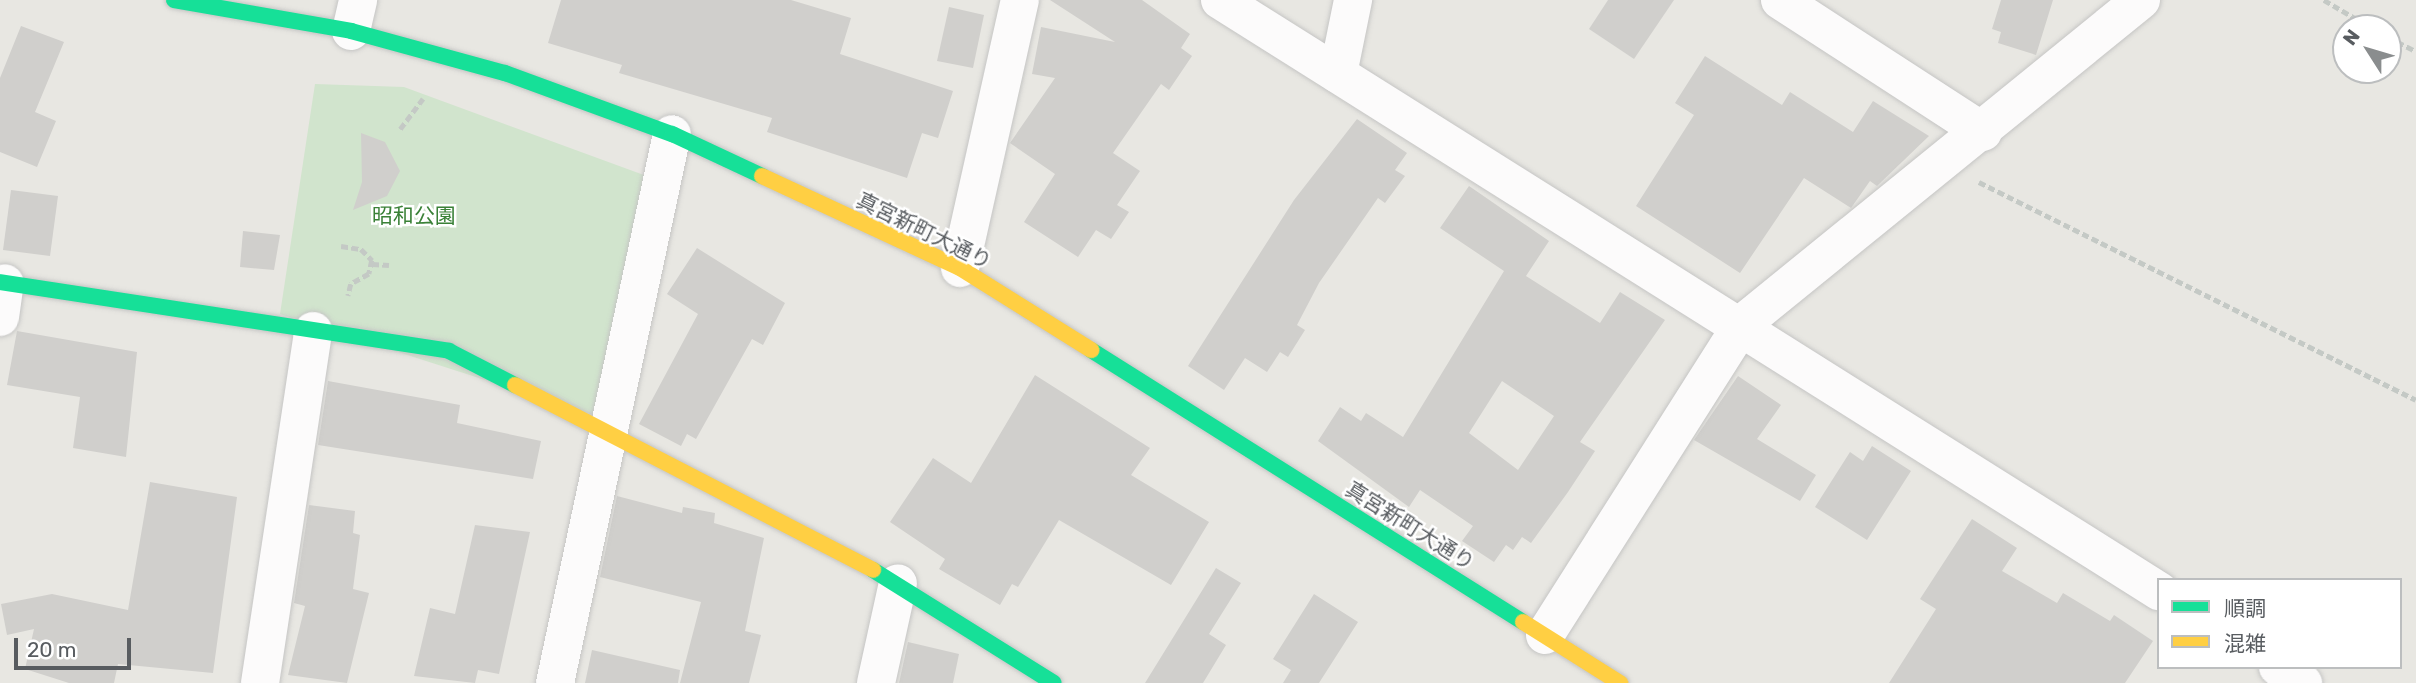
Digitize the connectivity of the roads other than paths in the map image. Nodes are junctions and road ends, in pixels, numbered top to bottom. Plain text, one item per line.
1 (174, 0) edge
2 (1020, 0) edge
3 (1220, 0) edge
4 (1353, 0) edge
5 (1780, 0) edge
6 (2141, 0) edge
7 (354, 16) edge
8 (1338, 74) junction
9 (1983, 132) junction
10 (672, 134) junction
11 (960, 268) junction
12 (2, 294) edge
13 (1742, 324) junction
14 (326, 333) junction
15 (608, 434) junction
16 (898, 583) junction
17 (2157, 590) edge
18 (1545, 635) junction
19 (2281, 669) edge
20 (260, 683) edge
21 (555, 683) edge
22 (876, 683) edge
23 (1054, 683) edge
24 (1620, 683) edge
25 (2303, 683) edge

1 - 7 street, 真宮新町大通り
2 - 11 street
3 - 8 street
4 - 8 street
5 - 9 street
6 - 9 street
7 - 10 street, 真宮新町大通り
8 - 13 street
9 - 13 street
10 - 11 street, 真宮新町大通り
10 - 15 street
11 - 18 street, 真宮新町大通り
12 - 14 street
13 - 17 street
13 - 18 street
14 - 15 street
14 - 20 street
15 - 16 street
15 - 21 street
16 - 22 street
16 - 23 street
18 - 24 street, 真宮新町大通り
19 - 25 street

